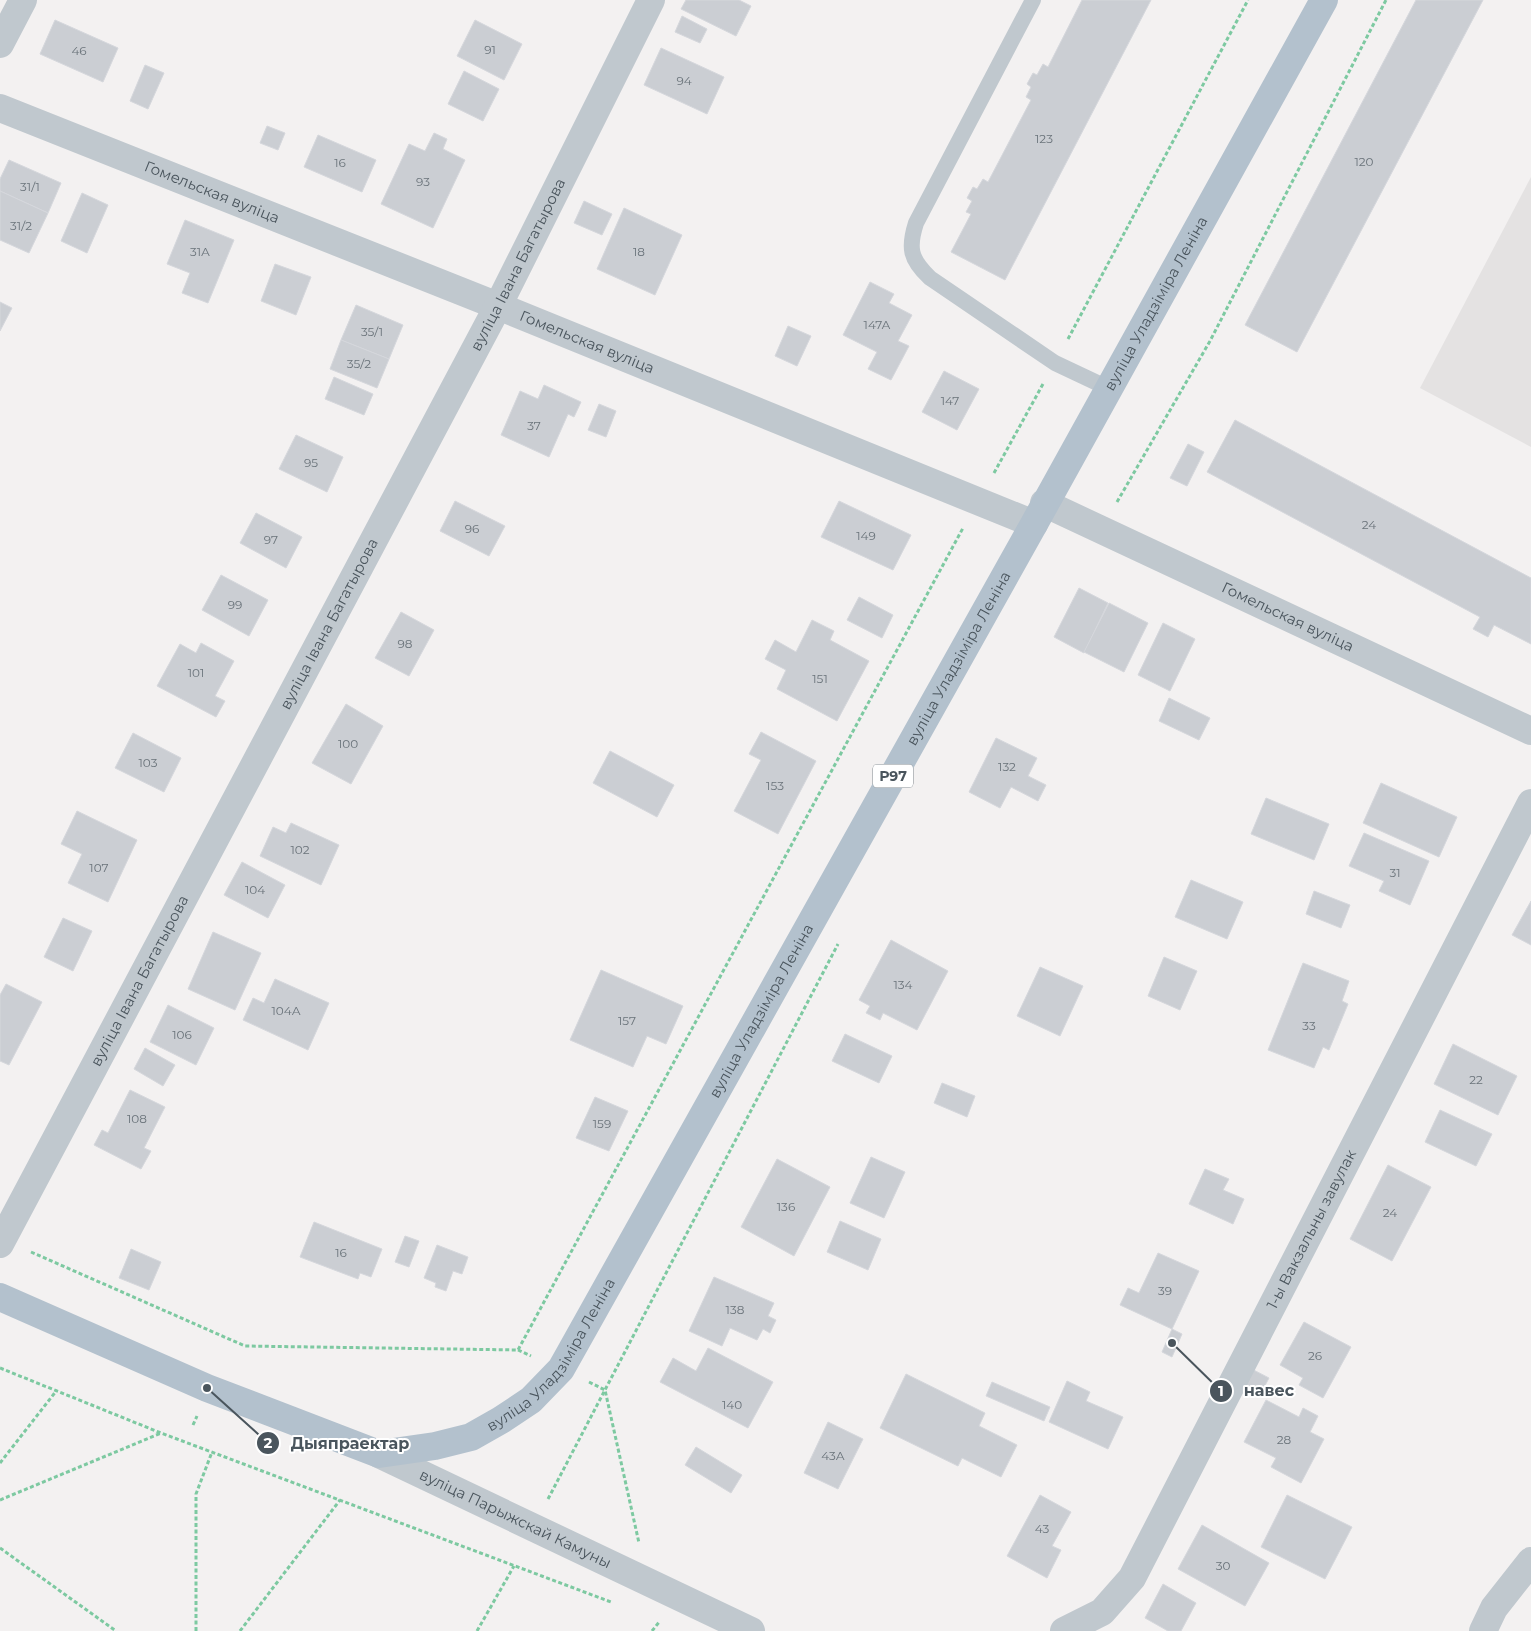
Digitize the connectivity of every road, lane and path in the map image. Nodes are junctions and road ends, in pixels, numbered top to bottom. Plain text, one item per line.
1 (23, 0) edge
2 (651, 0) edge
3 (1033, 0) edge
4 (1248, 0) edge
5 (1324, 0) edge
6 (1386, 0) edge
7 (0, 44) edge
8 (0, 108) edge
9 (498, 306) junction
10 (1055, 363) junction
11 (1108, 388) junction
12 (978, 501) junction
13 (1039, 514) junction
14 (1100, 529) junction
15 (1531, 731) edge
16 (1531, 803) edge
17 (840, 940) dead end
18 (1, 1242) edge
19 (0, 1297) edge
20 (0, 1368) edge
21 (58, 1390) junction
22 (605, 1390) junction
23 (161, 1433) junction
24 (212, 1452) junction
25 (379, 1454) junction
26 (0, 1463) edge
27 (0, 1500) edge
28 (340, 1500) junction
29 (533, 1527) junction
30 (639, 1544) dead end
31 (0, 1548) edge
32 (1531, 1561) edge
33 (514, 1566) junction
34 (617, 1604) dead end
35 (655, 1619) dead end
36 (660, 1621) junction
37 (668, 1624) dead end
38 (116, 1631) edge
39 (196, 1631) edge
40 (240, 1631) edge
41 (477, 1631) edge
42 (652, 1631) edge
43 (751, 1631) edge
44 (1064, 1631) edge
45 (1483, 1631) edge

1 - 7 street
2 - 9 street, вуліца Івана Багатырова
3 - 10 lane
4 - 10 path
5 - 11 main road, вуліца Уладзіміра Леніна / Р97
6 - 14 path
8 - 9 street, Гомельская вуліца
9 - 12 street, Гомельская вуліца
9 - 18 street, вуліца Івана Багатырова
10 - 11 lane
10 - 12 path
11 - 13 main road, вуліца Уладзіміра Леніна / Р97
12 - 13 street, Гомельская вуліца
12 - 18 path
13 - 14 street, Гомельская вуліца
13 - 25 main road, вуліца Уладзіміра Леніна / Р97
14 - 15 street, Гомельская вуліца
16 - 44 street, 1-ы Вакзальны завулак
17 - 22 path
19 - 25 main road, вуліца Парыжскай Камуны / Р97
20 - 21 path
21 - 23 path
21 - 26 path
22 - 29 path
22 - 30 path
23 - 24 path
23 - 27 path
24 - 28 path
24 - 39 path
25 - 29 street, вуліца Парыжскай Камуны
28 - 33 path
28 - 40 path
29 - 43 street, вуліца Парыжскай Камуны
31 - 38 path
32 - 45 street
33 - 34 path
33 - 41 path
35 - 36 path
36 - 37 path
36 - 42 path

